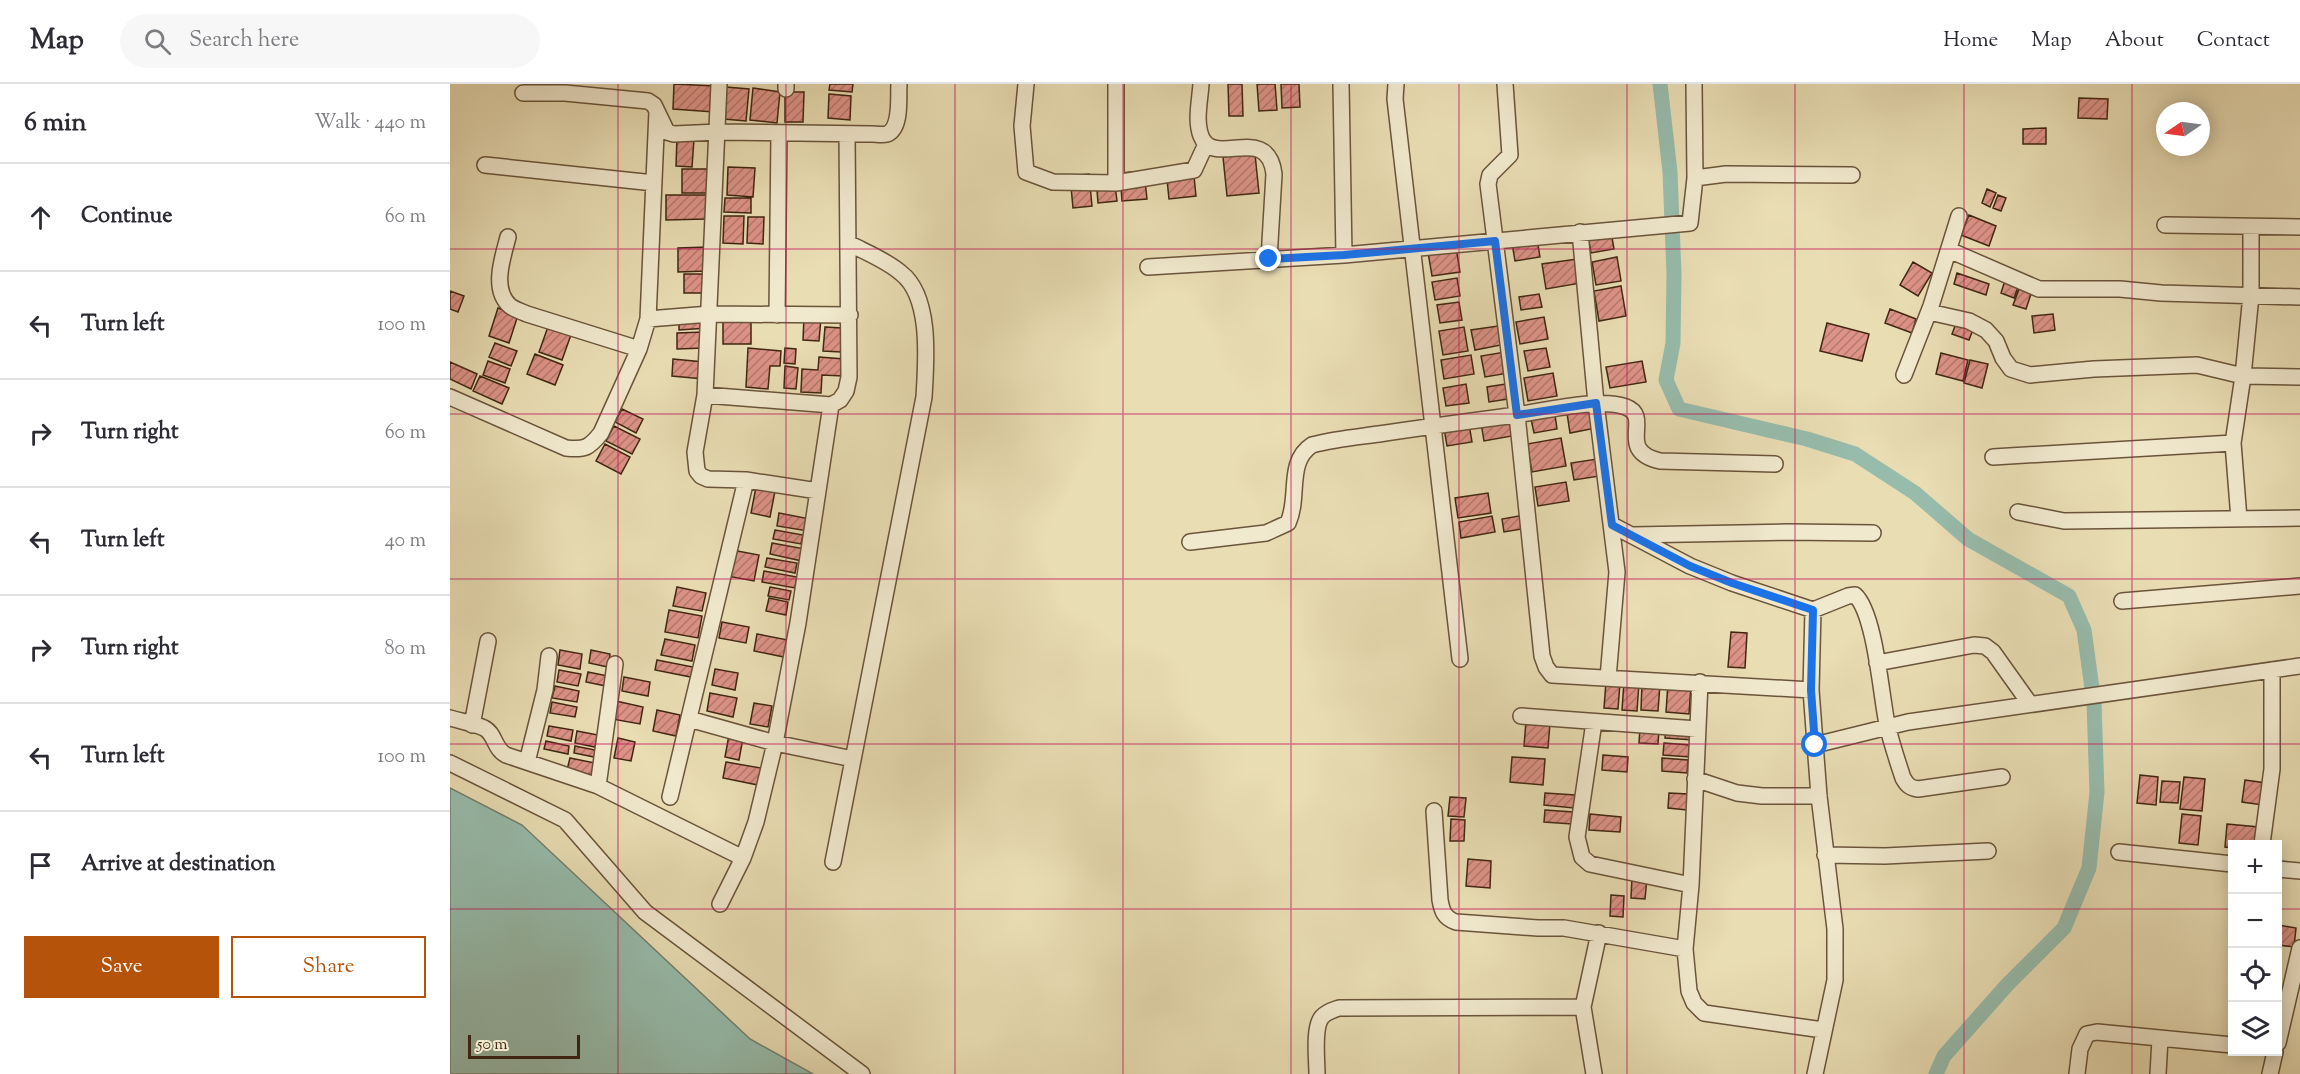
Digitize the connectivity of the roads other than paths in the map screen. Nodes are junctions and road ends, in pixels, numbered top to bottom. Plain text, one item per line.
1 (720, 84) edge
2 (899, 84) edge
3 (1026, 84) edge
4 (1116, 84) edge
5 (1201, 84) edge
6 (1341, 84) edge
7 (1396, 84) edge
8 (1505, 84) edge
9 (1694, 84) edge
10 (566, 88) edge
11 (523, 93) dead end
12 (657, 111) junction
13 (718, 132) junction
14 (778, 133) junction
15 (847, 134) junction
16 (1206, 144) junction
17 (485, 165) dead end
18 (1852, 175) dead end
19 (1695, 178) junction
20 (654, 183) junction
21 (1116, 183) junction
22 (1959, 216) dead end
23 (2165, 225) dead end
24 (2251, 227) junction
25 (2300, 227) edge
26 (1580, 232) junction
27 (508, 237) dead end
28 (1495, 241) junction
29 (848, 243) junction
30 (1412, 247) junction
31 (1949, 250) junction
32 (1344, 255) junction
33 (1269, 259) junction
34 (1148, 267) dead end
35 (2252, 295) junction
36 (2300, 297) edge
37 (1929, 312) junction
38 (710, 314) junction
39 (777, 315) junction
40 (849, 315) junction
41 (648, 319) junction
42 (639, 349) junction
43 (1904, 375) dead end
44 (2243, 376) junction
45 (2300, 377) edge
46 (705, 395) junction
47 (450, 397) edge
48 (1596, 403) junction
49 (831, 405) junction
50 (1517, 415) junction
51 (1433, 426) junction
52 (2233, 443) junction
53 (1993, 457) dead end
54 (1775, 464) dead end
55 (746, 480) junction
56 (818, 491) junction
57 (2018, 512) dead end
58 (2300, 518) edge
59 (2240, 519) junction
60 (1612, 525) junction
61 (1873, 533) dead end
62 (1631, 535) junction
63 (1190, 542) dead end
64 (2300, 586) edge
65 (2122, 601) dead end
66 (1813, 610) junction
67 (488, 641) dead end
68 (549, 656) dead end
69 (1460, 659) dead end
70 (1877, 663) junction
71 (615, 664) dead end
72 (2300, 666) edge
73 (2272, 670) junction
74 (1608, 678) junction
75 (1700, 682) junction
76 (1811, 690) junction
77 (2030, 704) junction
78 (1521, 716) dead end
79 (450, 717) edge
80 (689, 719) junction
81 (1594, 722) junction
82 (472, 725) junction
83 (1887, 726) junction
84 (1697, 729) junction
85 (775, 743) junction
86 (1815, 745) junction
87 (853, 759) junction
88 (527, 762) junction
89 (450, 764) edge
90 (2002, 777) dead end
91 (1695, 779) junction
92 (598, 786) junction
93 (1819, 796) junction
94 (670, 797) dead end
95 (1434, 811) dead end
96 (2263, 840) edge
97 (1988, 851) dead end
98 (2119, 852) dead end
99 (1825, 855) junction
100 (743, 858) junction
101 (833, 862) dead end
102 (2228, 864) edge
103 (2282, 869) edge
104 (2300, 871) edge
105 (1691, 885) junction
106 (720, 904) dead end
107 (1599, 933) junction
108 (2300, 948) edge
109 (1685, 949) junction
110 (1583, 1008) junction
111 (2282, 1022) edge
112 (1823, 1030) junction
113 (2160, 1040) junction
114 (2228, 1045) edge
115 (2275, 1056) edge
116 (862, 1074) edge
117 (1317, 1074) edge
118 (1594, 1074) edge
119 (1815, 1074) edge
120 (2077, 1074) edge
121 (2158, 1074) edge
122 (2270, 1074) edge

1 - 13 street
2 - 15 street
3 - 21 street
4 - 21 street
5 - 16 street
6 - 32 street
7 - 30 street
8 - 28 street
9 - 19 street
10 - 11 street
10 - 12 street
12 - 13 street
12 - 20 street
13 - 14 street
13 - 38 street
14 - 15 street
14 - 39 street
15 - 29 street
16 - 21 street
16 - 33 street
17 - 20 street
18 - 19 street
19 - 26 street
20 - 41 street
22 - 31 street
23 - 24 street
24 - 25 street
24 - 35 street
26 - 28 street
26 - 48 street
27 - 42 street
28 - 30 street
28 - 50 street
29 - 40 street
29 - 87 street
30 - 32 street
30 - 51 street
31 - 35 street
31 - 37 street
32 - 33 street
33 - 34 street
35 - 36 street
35 - 44 street
37 - 43 street
37 - 44 street
38 - 39 street
38 - 41 street
38 - 46 street
39 - 40 street
40 - 49 street
41 - 42 street
42 - 47 street
44 - 45 street
44 - 52 street
46 - 49 street
46 - 55 street
48 - 50 street
48 - 54 street
48 - 60 street
49 - 56 street
50 - 51 street
50 - 74 street
51 - 63 street
51 - 69 street
52 - 53 street
52 - 59 street
55 - 56 street
55 - 80 street
56 - 85 street
57 - 59 street
58 - 59 street
60 - 62 street
60 - 74 street
61 - 62 street
62 - 66 street
64 - 65 street
66 - 70 street
66 - 76 street
67 - 82 street
68 - 88 street
70 - 77 street
70 - 83 street
71 - 92 street
72 - 73 street
73 - 77 street
73 - 96 street
74 - 75 street
75 - 76 street
75 - 84 street
76 - 86 street
77 - 83 street
78 - 81 street
79 - 82 street
80 - 85 street
80 - 94 street
81 - 84 street
81 - 105 street
82 - 88 street
83 - 86 street
83 - 90 street
84 - 91 street
85 - 87 street
85 - 100 street
86 - 93 street
87 - 101 street
88 - 92 street
89 - 116 street
91 - 93 street
91 - 105 street
92 - 100 street
93 - 99 street
95 - 107 street
97 - 99 street
98 - 102 street
99 - 112 street
100 - 106 street
103 - 104 street
105 - 109 street
107 - 109 street
107 - 110 street
108 - 111 street
109 - 112 street
110 - 117 street
110 - 118 street
112 - 119 street
113 - 114 street
113 - 120 street
113 - 121 street
115 - 122 street

